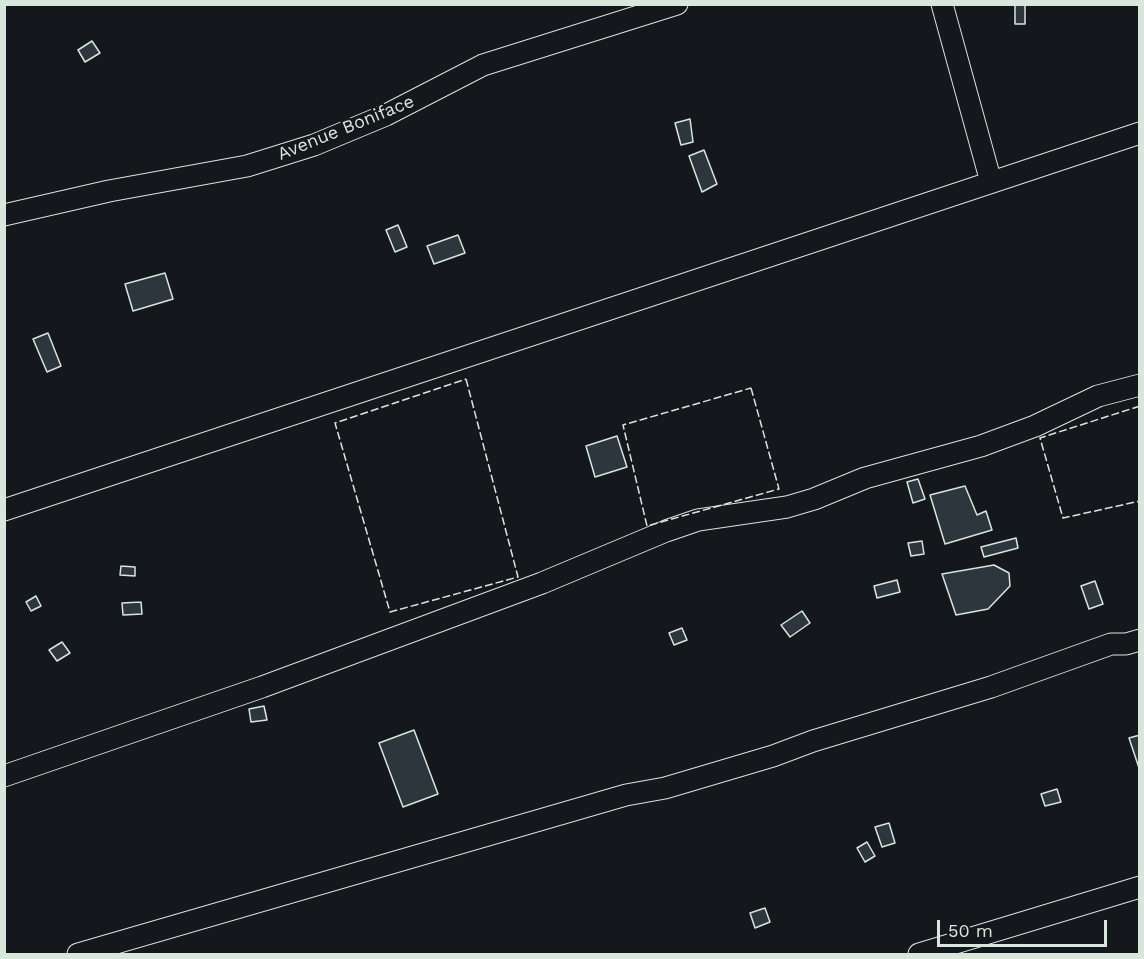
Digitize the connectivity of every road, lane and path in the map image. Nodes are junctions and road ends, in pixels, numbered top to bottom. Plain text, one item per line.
1 (677, 4) edge
2 (942, 4) edge
3 (1140, 133) edge
4 (991, 182) junction
5 (4, 215) edge
6 (1140, 385) edge
7 (4, 510) edge
8 (1140, 640) edge
9 (4, 776) edge
10 (1140, 887) edge
11 (78, 954) edge
12 (920, 954) edge

1 - 5 street, Avenue Boniface
2 - 4 street
3 - 4 street
4 - 7 street
6 - 9 street
8 - 11 street
10 - 12 street

